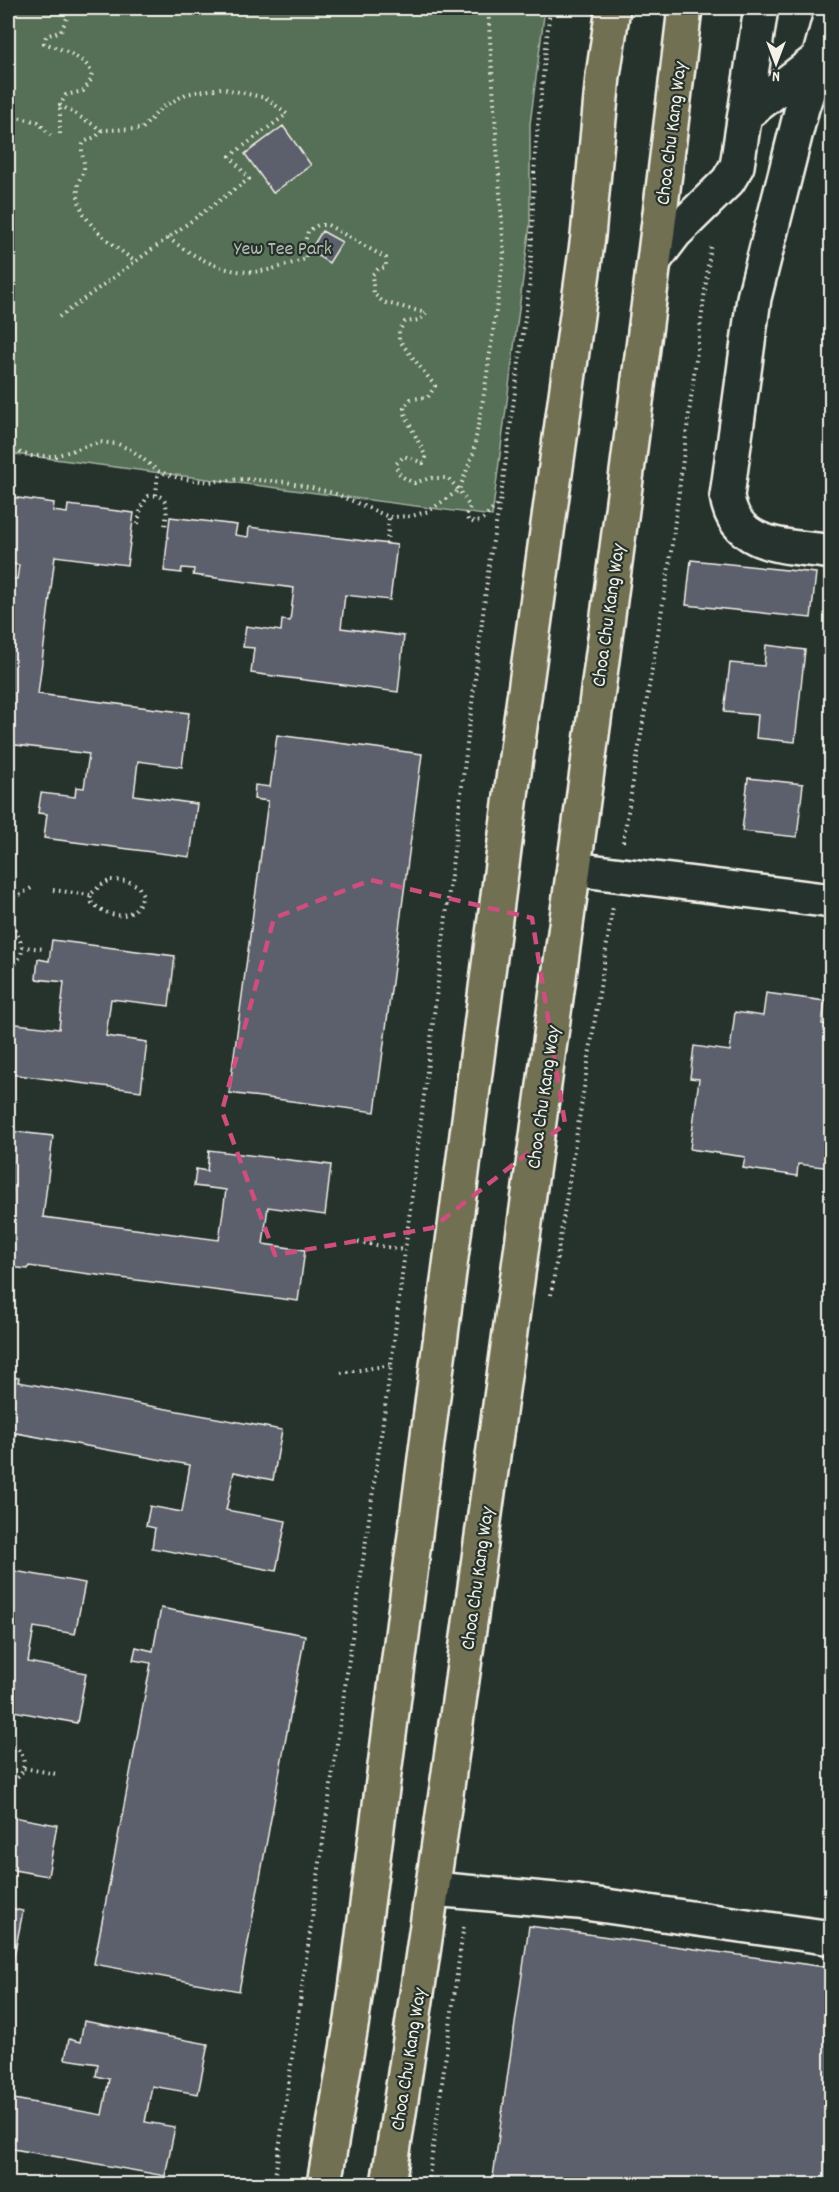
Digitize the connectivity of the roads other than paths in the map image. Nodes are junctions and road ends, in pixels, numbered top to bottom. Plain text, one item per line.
1 (593, 8) edge
2 (613, 8) edge
3 (685, 8) edge
4 (761, 8) edge
5 (831, 11) edge
6 (819, 58) junction
7 (603, 76) junction
8 (746, 114) junction
9 (656, 258) junction
10 (831, 552) edge
11 (574, 869) junction
12 (831, 901) edge
13 (433, 1889) junction
14 (831, 1938) edge
15 (324, 2184) edge
16 (388, 2184) edge

1 - 7 main road
2 - 7 main road
3 - 9 main road, Choa Chu Kang Way
4 - 8 street
5 - 6 street
6 - 8 street
6 - 10 street
7 - 15 main road
8 - 9 street
9 - 11 main road, Choa Chu Kang Way
11 - 12 street
11 - 13 main road, Choa Chu Kang Way
13 - 14 street
13 - 16 main road, Choa Chu Kang Way

